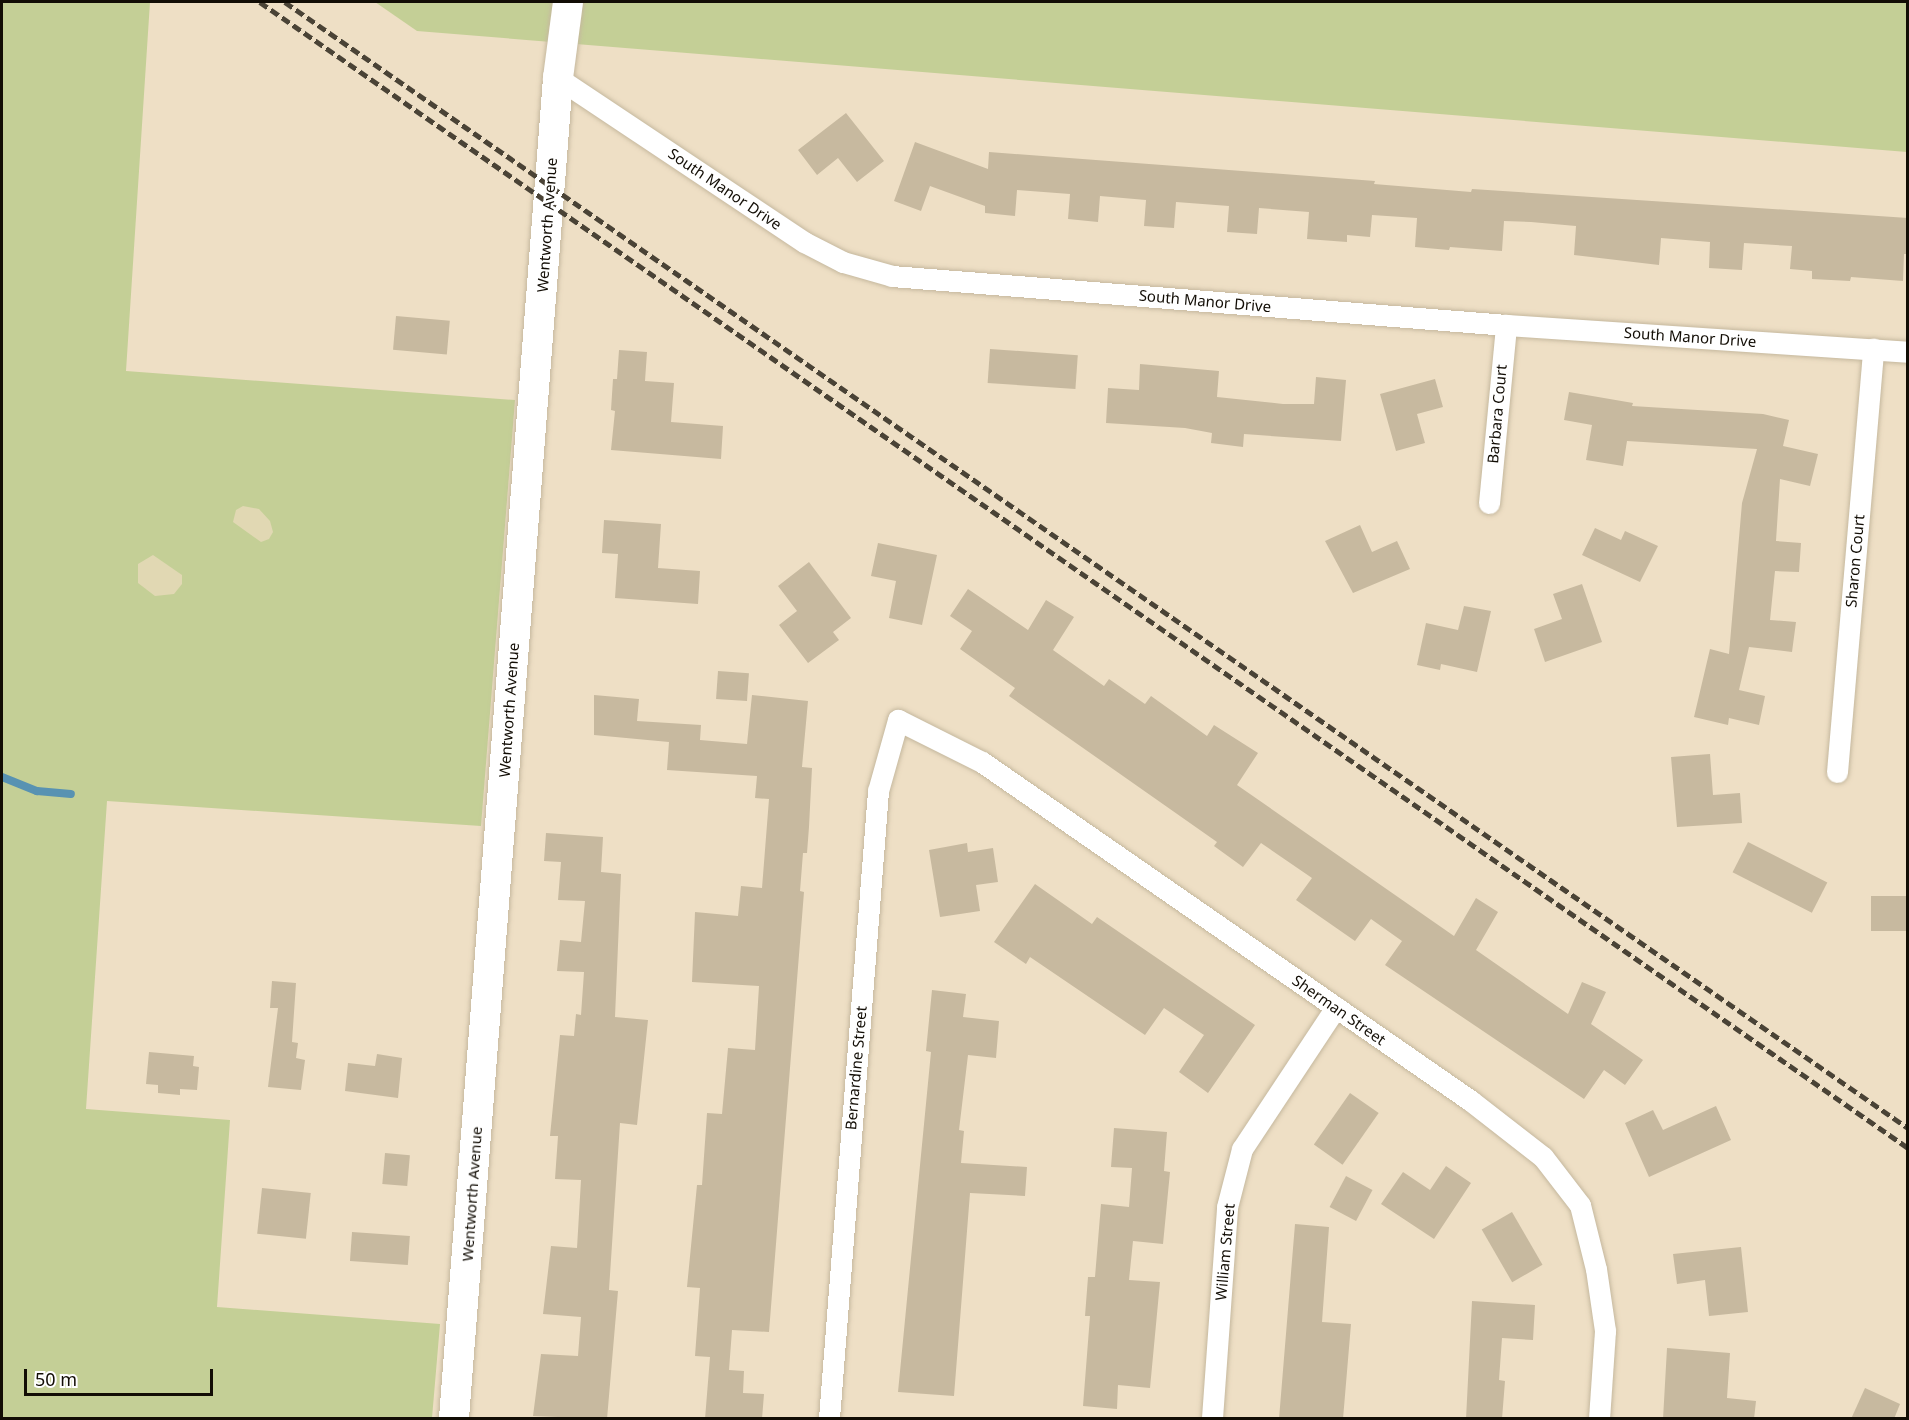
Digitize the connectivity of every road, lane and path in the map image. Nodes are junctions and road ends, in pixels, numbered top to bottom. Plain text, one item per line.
1 (568, 2) edge
2 (558, 78) junction
3 (1506, 325) junction
4 (1873, 349) junction
5 (1908, 352) edge
6 (1489, 503) dead end
7 (898, 720) joint
8 (1836, 772) dead end
9 (1336, 1007) junction
10 (454, 1419) edge
11 (829, 1419) edge
12 (1212, 1419) edge
13 (1599, 1419) edge

1 - 2 street, Wentworth Avenue
2 - 3 street, South Manor Drive
2 - 10 street, Wentworth Avenue
3 - 4 street, South Manor Drive
3 - 6 street, Barbara Court
4 - 5 street, South Manor Drive
4 - 8 street, Sharon Court
7 - 9 street, Sherman Street
7 - 11 street, Bernardine Street
9 - 12 street, William Street
9 - 13 street, Sherman Street

